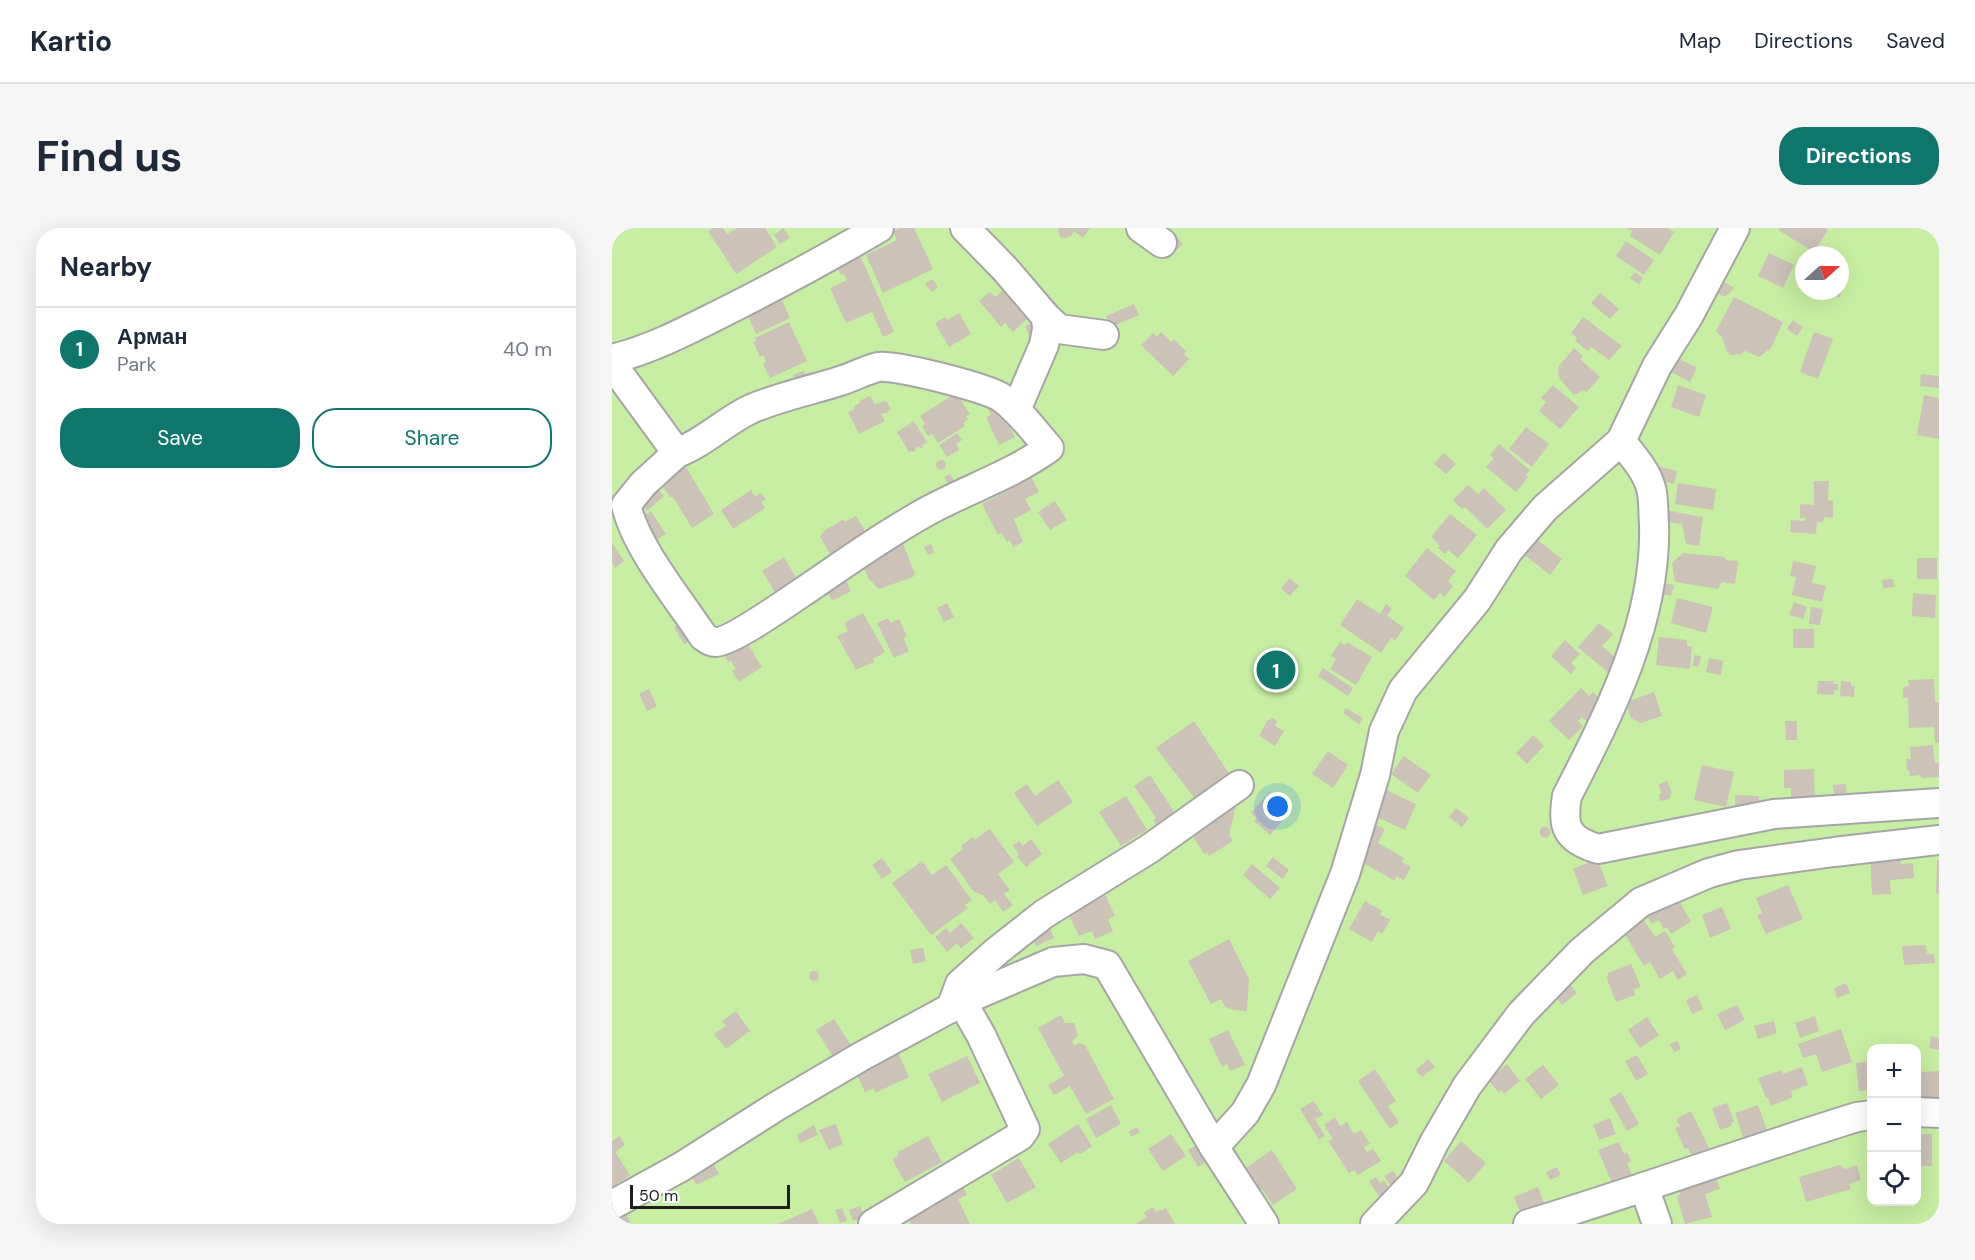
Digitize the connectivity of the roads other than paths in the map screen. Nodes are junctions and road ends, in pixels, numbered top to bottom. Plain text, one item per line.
1 (879, 228) edge
2 (965, 228) edge
3 (1735, 228) edge
4 (1046, 317) junction
5 (1104, 335) dead end
6 (612, 359) edge
7 (612, 364) edge
8 (1016, 410) junction
9 (1621, 441) junction
10 (677, 453) junction
11 (1239, 785) dead end
12 (1939, 803) edge
13 (1939, 840) edge
14 (956, 1005) junction
15 (1921, 1112) edge
16 (1939, 1113) edge
17 (1867, 1116) edge
18 (1214, 1147) junction
19 (1644, 1187) junction
20 (612, 1205) edge
21 (873, 1224) edge
22 (1264, 1224) edge
23 (1375, 1224) edge
24 (1528, 1224) edge
25 (1657, 1224) edge

1 - 6 street
2 - 4 street
3 - 9 street
4 - 5 street
4 - 8 street
7 - 10 street
8 - 10 street
8 - 10 street
9 - 12 street
9 - 18 street
11 - 14 street
13 - 23 street
14 - 18 street
14 - 20 street
14 - 21 street
15 - 16 street
17 - 19 street
18 - 22 street
19 - 24 street
19 - 25 street

